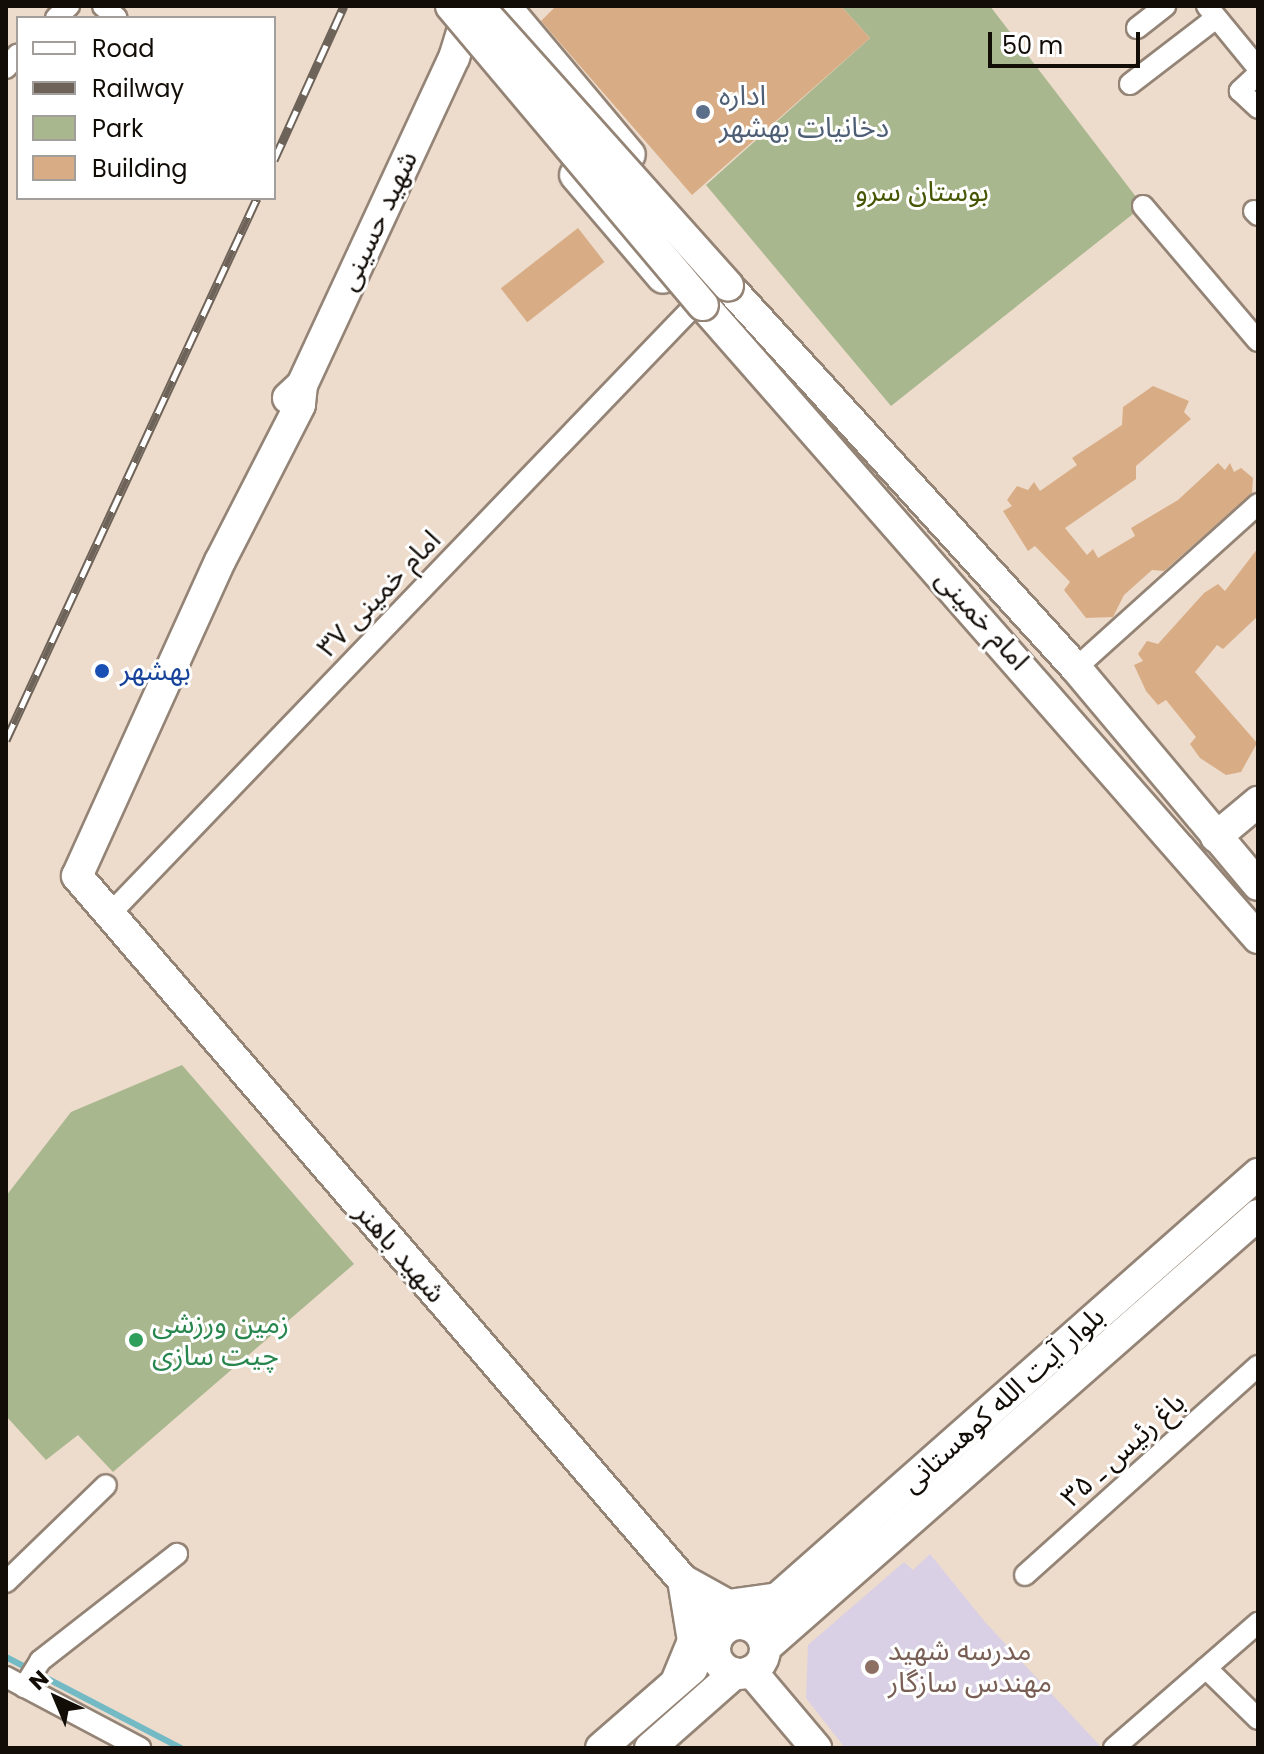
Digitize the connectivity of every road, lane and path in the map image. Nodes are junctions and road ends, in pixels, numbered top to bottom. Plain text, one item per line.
1 (478, 6) edge
2 (494, 6) edge
3 (505, 6) edge
4 (1165, 6) edge
5 (1212, 12) edge
6 (1137, 28) dead end
7 (461, 30) edge
8 (553, 66) junction
9 (1258, 71) edge
10 (1130, 84) dead end
11 (514, 98) junction
12 (1258, 108) edge
13 (1143, 206) dead end
14 (733, 292) junction
15 (704, 312) junction
16 (1258, 341) edge
17 (1258, 504) edge
18 (1076, 668) junction
19 (1127, 728) junction
20 (1099, 752) junction
21 (1258, 802) edge
22 (1216, 837) junction
23 (77, 876) joint
24 (1258, 885) edge
25 (107, 917) junction
26 (1258, 938) edge
27 (1258, 1174) edge
28 (1258, 1215) edge
29 (1258, 1366) edge
30 (106, 1485) dead end
31 (177, 1554) dead end
32 (1025, 1575) dead end
33 (683, 1580) junction
34 (6, 1582) edge
35 (780, 1597) junction
36 (1258, 1623) edge
37 (740, 1649) junction
38 (1206, 1668) junction
39 (15, 1682) edge
40 (676, 1682) junction
41 (780, 1705) junction
42 (697, 1707) junction
43 (1258, 1719) edge
44 (126, 1745) edge
45 (601, 1748) edge
46 (650, 1748) edge
47 (816, 1748) edge
48 (1114, 1748) edge

1 - 14 main road, امام خمینی, bridge
2 - 7 main road, شهید حسینی
3 - 8 main road
4 - 6 street
5 - 9 street
5 - 10 street
7 - 11 main road
7 - 15 main road, bridge
7 - 23 main road, شهید حسینی
8 - 11 main road
8 - 14 main road
9 - 12 street
11 - 15 main road
13 - 16 street
14 - 18 main road, امام خمینی
15 - 20 main road, امام خمینی
15 - 25 street, امام خمینی ۳۷
17 - 18 street
18 - 19 main road, امام خمینی
19 - 20 main road
19 - 22 main road, امام خمینی
20 - 26 main road, امام خمینی
21 - 22 main road
22 - 24 main road, امام خمینی
23 - 25 main road, شهید باهنر
25 - 33 main road, شهید باهنر
27 - 35 main road, بلوار آیت الله کوهستانی
28 - 37 main road, بلوار آیت الله کوهستانی
29 - 32 street, باغ رئیس ـ ۳۵
30 - 34 street
31 - 39 street
33 - 35 main road
33 - 37 main road, شهید باهنر
33 - 40 main road
35 - 37 main road, بلوار آیت الله کوهستانی
36 - 38 street
37 - 40 main road, بلوار آیت الله کوهستانی
37 - 41 main road, شهید باهنر
37 - 42 main road, بلوار آیت الله کوهستانی
38 - 43 street
38 - 48 street
39 - 44 street
40 - 45 main road, بلوار آیت الله کوهستانی
41 - 42 main road
41 - 47 main road, شهید باهنر
42 - 46 main road, بلوار آیت الله کوهستانی

